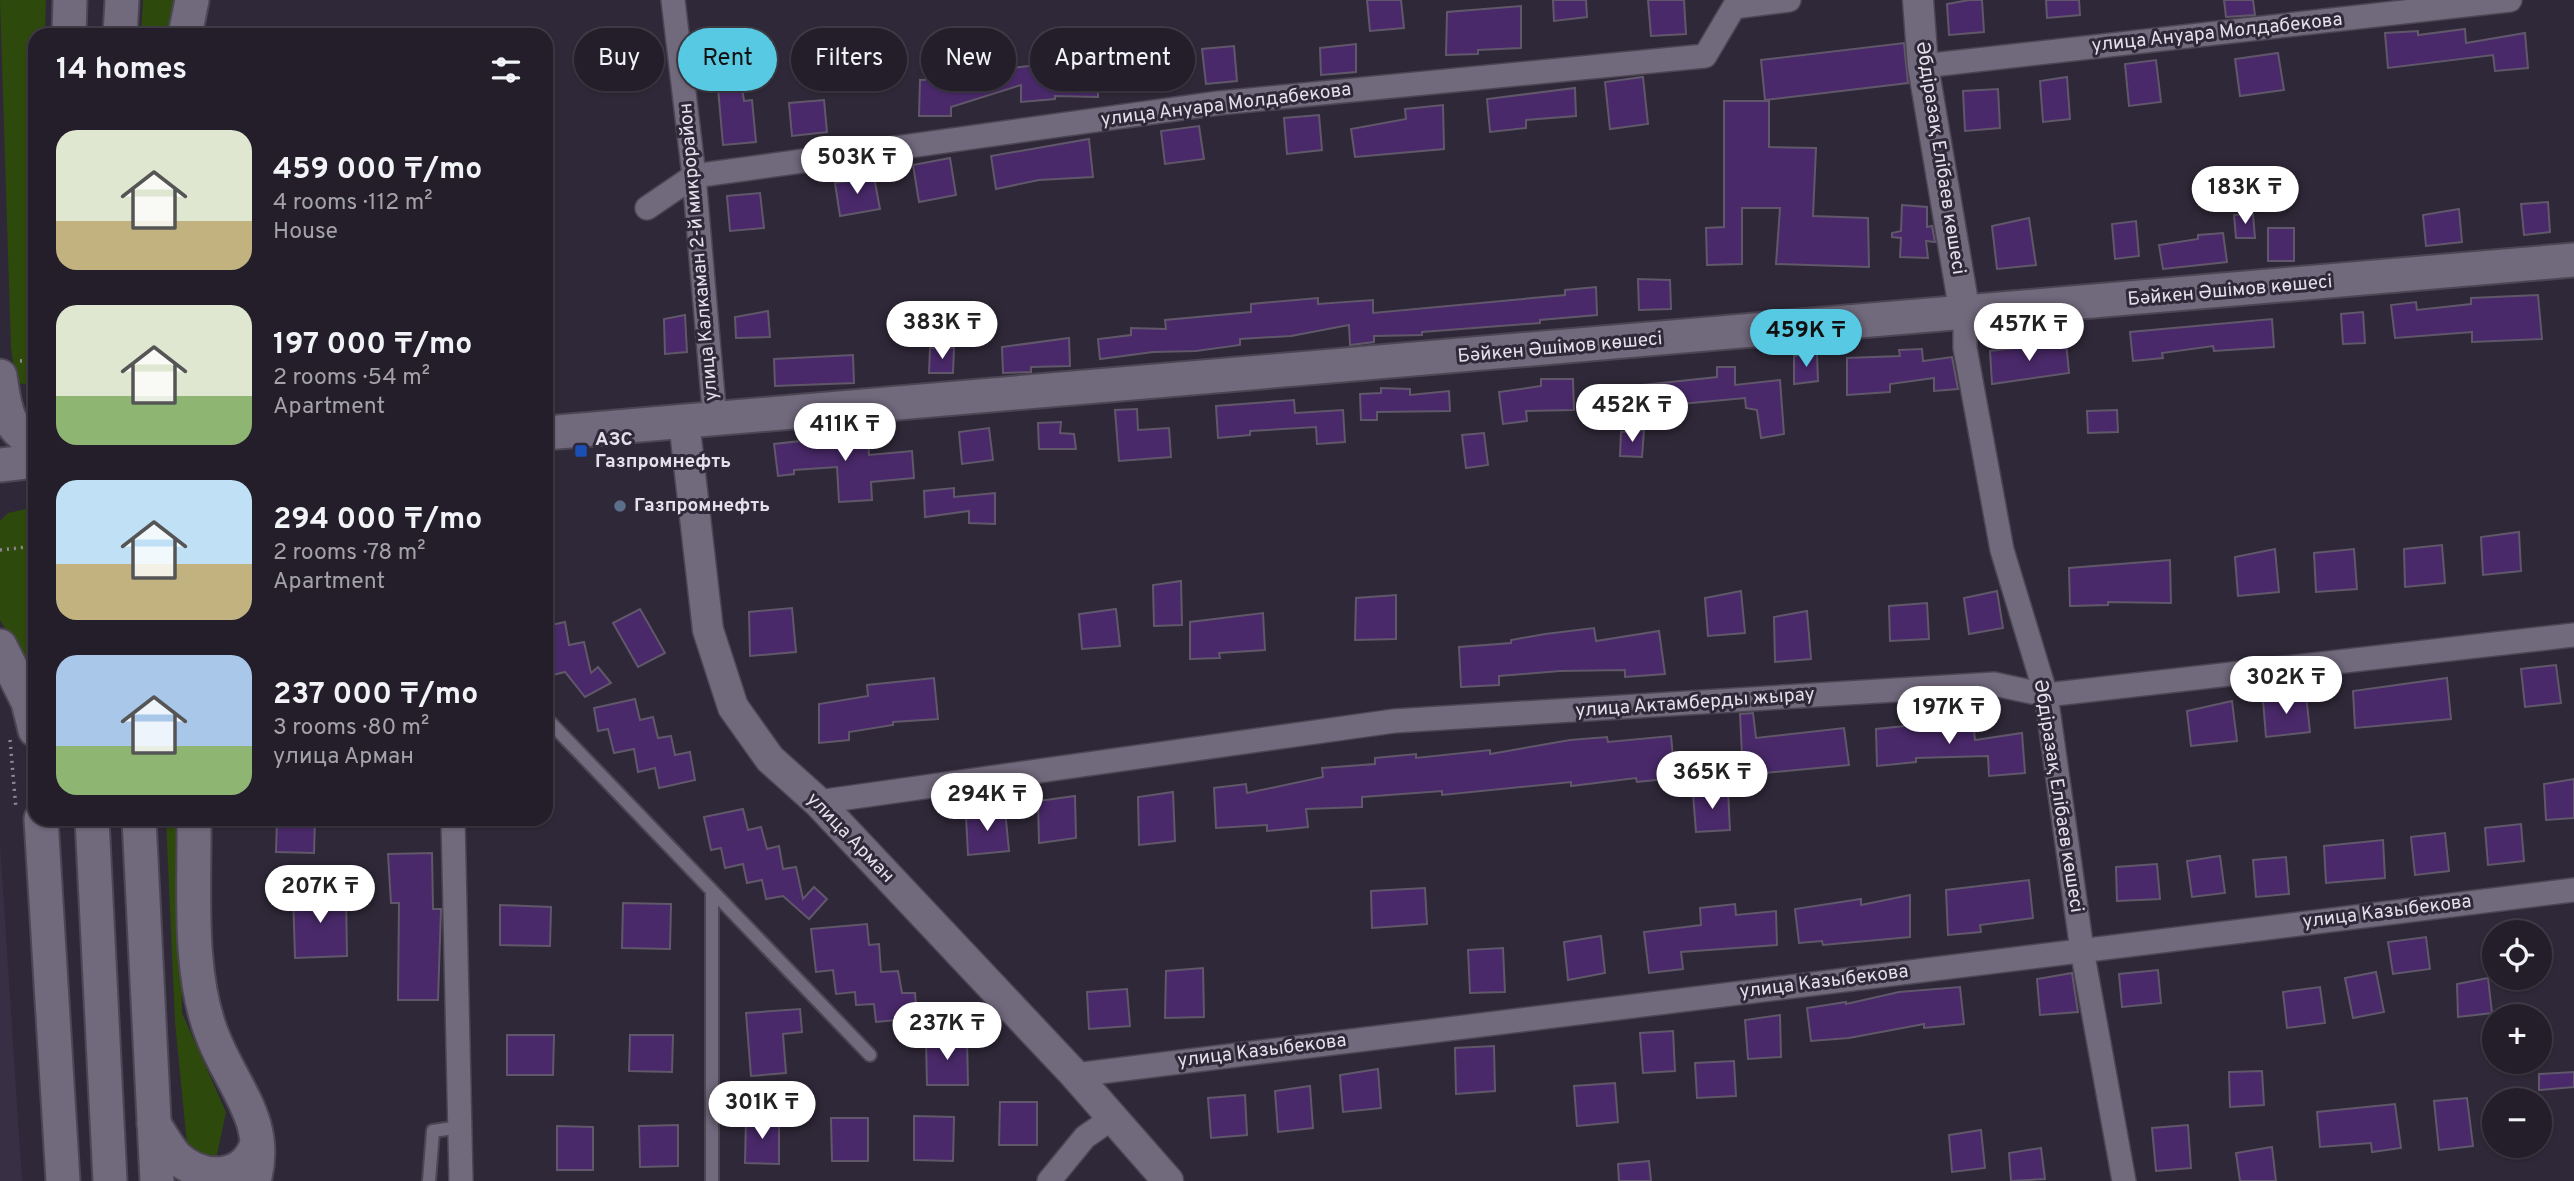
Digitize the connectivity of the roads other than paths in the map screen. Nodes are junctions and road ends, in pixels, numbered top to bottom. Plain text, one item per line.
1 (70, 0) edge
2 (122, 0) edge
3 (192, 0) edge
4 (673, 0) edge
5 (1789, 0) edge
6 (1917, 0) edge
7 (2510, 0) edge
8 (69, 28) edge
9 (120, 28) edge
10 (186, 28) edge
11 (1923, 66) junction
12 (694, 176) junction
13 (647, 208) dead end
14 (2574, 260) edge
15 (1965, 314) junction
16 (0, 376) edge
17 (699, 420) junction
18 (553, 432) edge
19 (28, 439) edge
20 (2574, 635) edge
21 (0, 646) edge
22 (2046, 695) junction
23 (28, 702) edge
24 (553, 725) edge
25 (818, 803) junction
26 (41, 826) edge
27 (92, 826) edge
28 (139, 826) edge
29 (194, 826) edge
30 (453, 826) edge
31 (2574, 890) edge
32 (712, 894) junction
33 (2082, 950) junction
34 (870, 1055) dead end
35 (1074, 1074) junction
36 (1114, 1117) junction
37 (153, 1122) junction
38 (460, 1127) junction
39 (259, 1136) junction
40 (63, 1181) edge
41 (110, 1181) edge
42 (157, 1181) edge
43 (254, 1181) edge
44 (429, 1181) edge
45 (461, 1181) edge
46 (712, 1181) edge
47 (1049, 1181) edge
48 (1168, 1181) edge
49 (2124, 1181) edge

1 - 8 main road
2 - 9 main road
3 - 10 main road
4 - 12 street, улица Калкаман 2-й микрорайон
5 - 12 street, улица Ануара Молдабекова
6 - 11 street, Әбдіразақ Елібаев көшесі
7 - 11 street, улица Ануара Молдабекова
11 - 15 street, Әбдіразақ Елібаев көшесі
12 - 13 street, улица Ануара Молдабекова
12 - 17 street, улица Калкаман 2-й микрорайон
14 - 15 main road, Бәйкен Әшімов көшесі
15 - 17 main road, Бәйкен Әшімов көшесі
15 - 22 street, Әбдіразақ Елібаев көшесі
16 - 19 main road
17 - 18 main road, Бәйкен Әшімов көшесі
17 - 25 street, улица Арман
20 - 22 street, улица Актамберды жырау
21 - 23 main road
22 - 25 street, улица Актамберды жырау
22 - 33 street, Әбдіразақ Елібаев көшесі
24 - 32 lane
25 - 35 street, улица Арман
26 - 40 main road
27 - 41 main road
28 - 37 main road
29 - 39 main road
30 - 38 street
31 - 33 street, улица Казыбекова
32 - 34 lane
32 - 46 lane
33 - 35 street, улица Казыбекова
33 - 49 street, Әбдіразақ Елібаев көшесі
35 - 36 street, улица Арман
36 - 47 street
36 - 48 street, улица Арман
37 - 39 main road
37 - 42 main road
38 - 44 lane
38 - 45 street
39 - 43 main road

